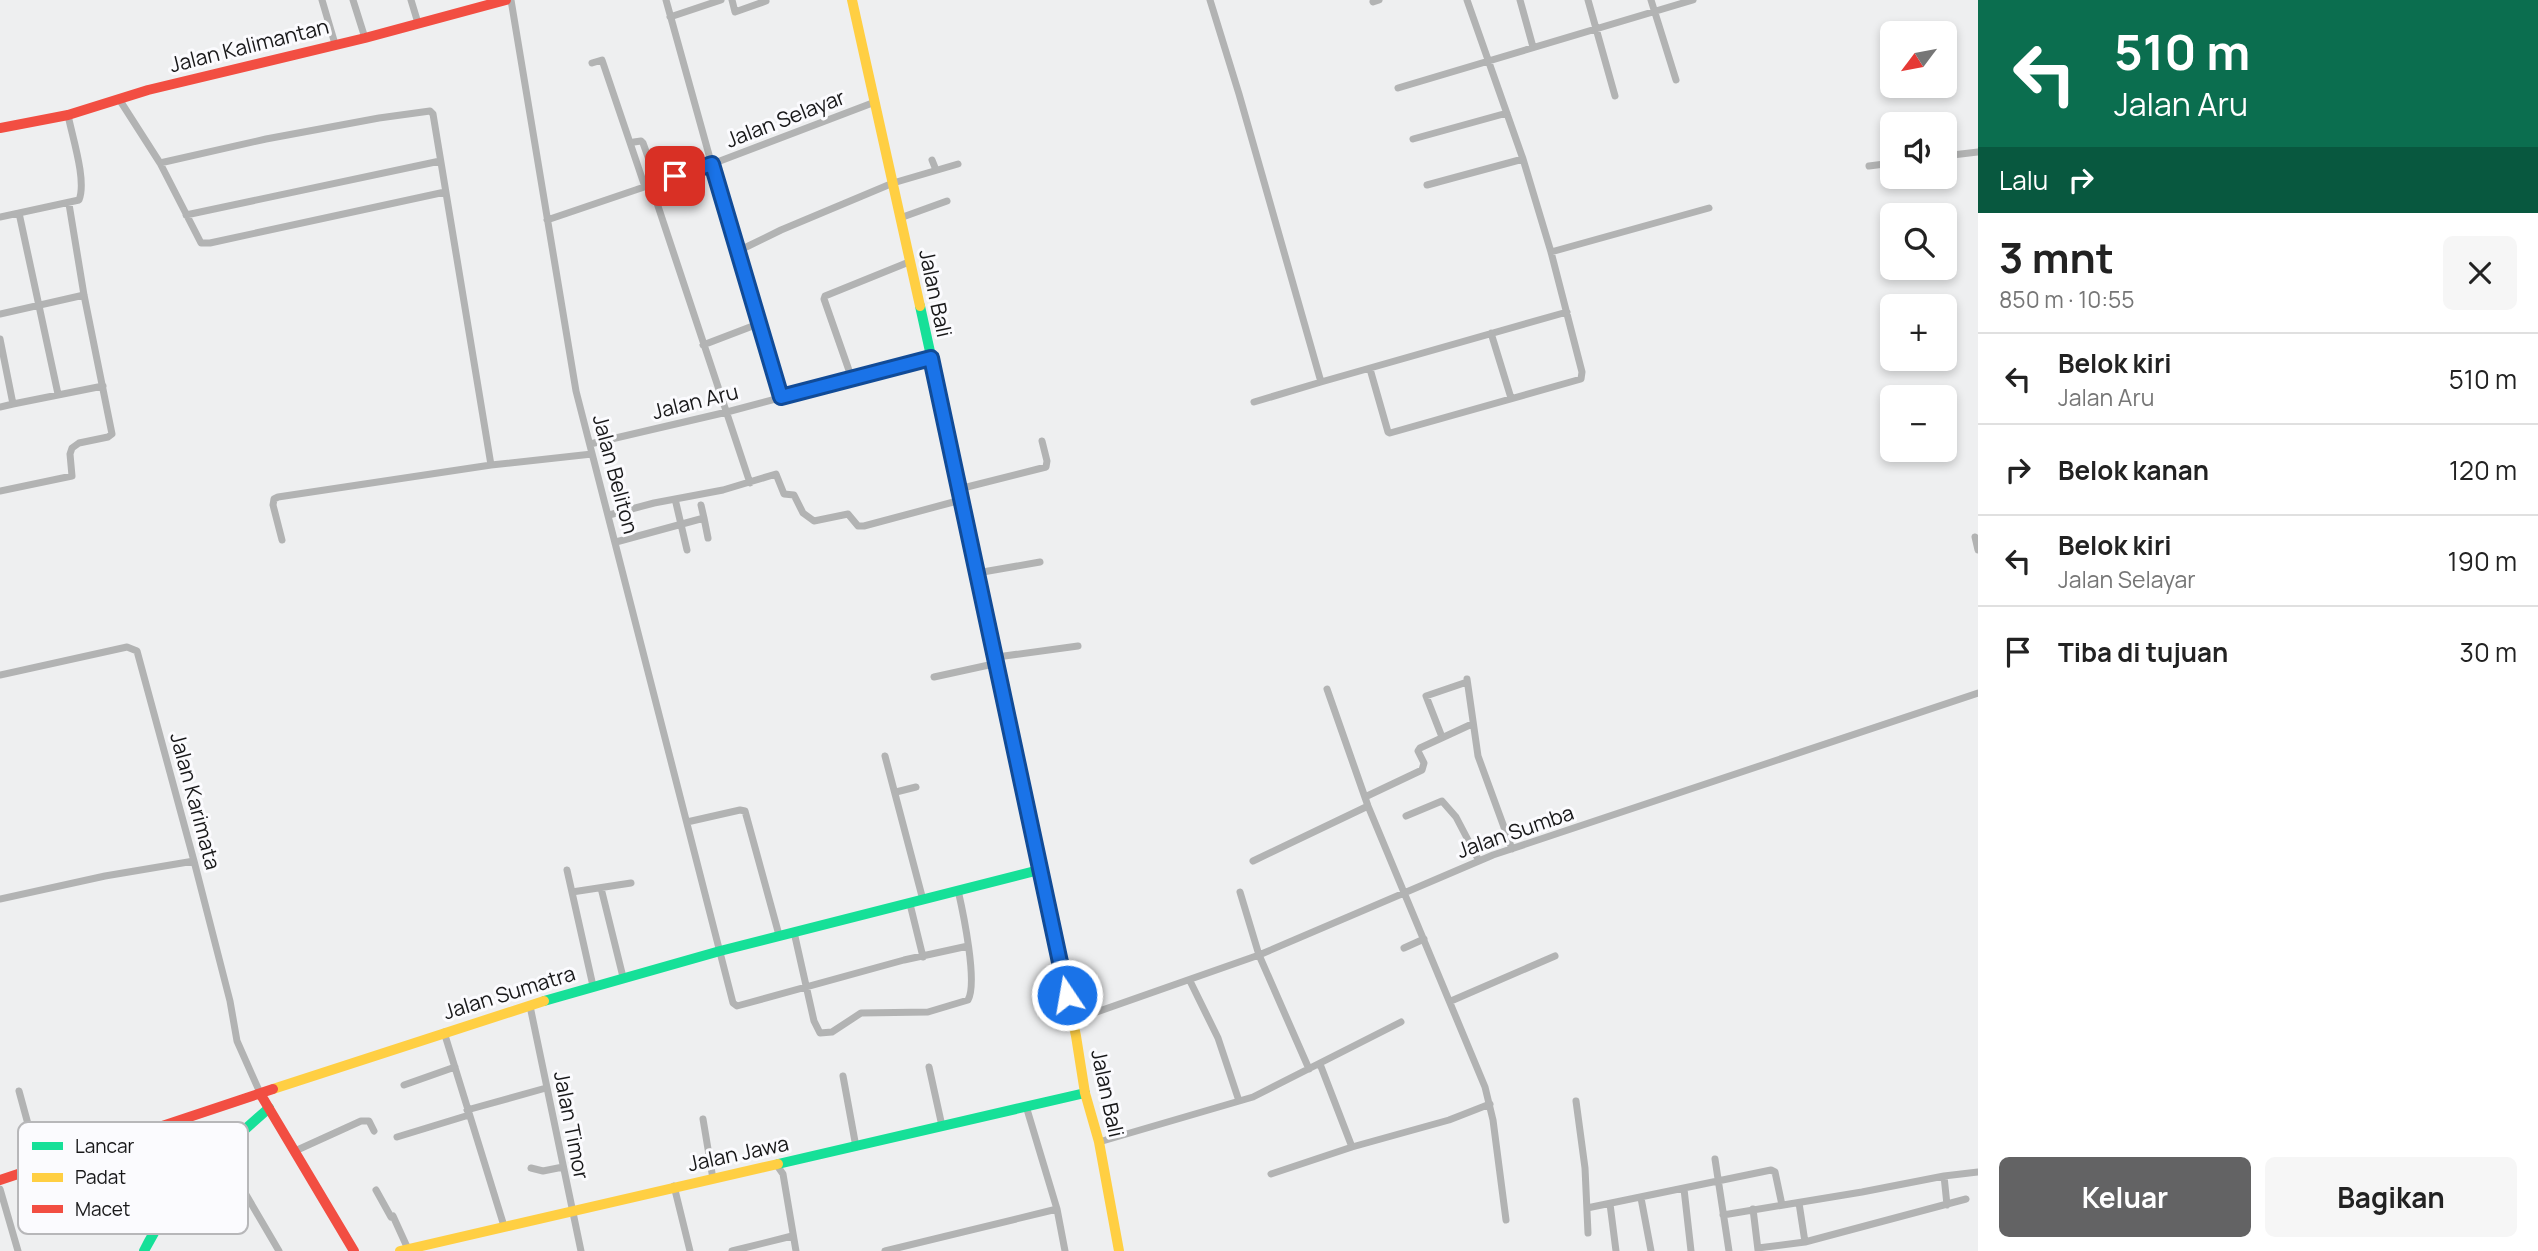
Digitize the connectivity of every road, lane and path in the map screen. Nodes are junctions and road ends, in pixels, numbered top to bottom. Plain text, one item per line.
1 (322, 0) edge
2 (353, 0) edge
3 (411, 0) edge
4 (509, 0) edge
5 (666, 0) edge
6 (721, 0) edge
7 (732, 0) edge
8 (852, 0) edge
9 (1210, 0) edge
10 (1467, 0) edge
11 (1520, 0) edge
12 (1588, 0) edge
13 (1651, 0) edge
14 (1693, 0) edge
15 (766, 1) edge
16 (1655, 13) junction
17 (670, 17) junction
18 (418, 23) junction
19 (1597, 29) junction
20 (366, 37) junction
21 (335, 44) junction
22 (1533, 47) junction
23 (1489, 62) junction
24 (592, 63) dead end
25 (1676, 80) dead end
26 (1398, 88) dead end
27 (1615, 96) dead end
28 (119, 98) junction
29 (875, 102) junction
30 (1507, 113) junction
31 (68, 115) junction
32 (0, 128) edge
33 (1413, 139) dead end
34 (634, 142) dead end
35 (1978, 152) edge
36 (1957, 154) edge
37 (1523, 159) junction
38 (932, 160) dead end
39 (440, 161) junction
40 (160, 163) junction
41 (712, 164) junction
42 (958, 164) dead end
43 (1880, 165) edge
44 (1869, 166) dead end
45 (936, 170) junction
46 (893, 183) junction
47 (651, 185) junction
48 (1427, 185) dead end
49 (445, 192) junction
50 (947, 201) dead end
51 (69, 204) junction
52 (1709, 208) dead end
53 (19, 213) junction
54 (186, 215) junction
55 (0, 217) edge
56 (900, 218) junction
57 (547, 220) junction
58 (1552, 251) junction
59 (736, 252) junction
60 (909, 262) junction
61 (84, 295) junction
62 (40, 305) junction
63 (1567, 312) junction
64 (0, 314) edge
65 (758, 324) junction
66 (1491, 333) junction
67 (0, 339) edge
68 (704, 345) junction
69 (931, 358) junction
70 (1370, 369) junction
71 (852, 379) junction
72 (1321, 383) junction
73 (103, 386) junction
74 (58, 394) junction
75 (781, 397) junction
76 (1511, 398) junction
77 (1254, 402) dead end
78 (13, 404) junction
79 (0, 407) edge
80 (727, 412) junction
81 (1042, 441) dead end
82 (590, 444) junction
83 (592, 454) junction
84 (491, 465) junction
85 (750, 483) junction
86 (0, 491) edge
87 (960, 494) junction
88 (676, 503) dead end
89 (701, 505) dead end
90 (609, 515) junction
91 (704, 518) junction
92 (681, 525) junction
93 (1975, 537) dead end
94 (708, 538) dead end
95 (282, 540) dead end
96 (616, 542) junction
97 (688, 550) dead end
98 (1978, 550) edge
99 (1040, 562) dead end
100 (977, 573) junction
101 (1078, 646) dead end
102 (997, 660) junction
103 (0, 675) edge
104 (934, 677) dead end
105 (1327, 690) dead end
106 (1978, 692) edge
107 (1472, 724) junction
108 (1442, 737) junction
109 (885, 756) dead end
110 (916, 787) dead end
111 (896, 792) junction
112 (1365, 797) junction
113 (1368, 806) junction
114 (1406, 816) dead end
115 (687, 822) junction
116 (1513, 849) junction
117 (194, 861) junction
118 (1253, 861) dead end
119 (1479, 861) junction
120 (567, 870) dead end
121 (1039, 870) junction
122 (631, 883) dead end
123 (601, 887) junction
124 (958, 890) junction
125 (572, 892) junction
126 (1240, 892) dead end
127 (1404, 892) junction
128 (0, 899) edge
129 (923, 900) junction
130 (909, 904) junction
131 (794, 932) junction
132 (779, 935) junction
133 (1424, 939) junction
134 (968, 946) junction
135 (1404, 948) dead end
136 (720, 950) junction
137 (1259, 956) junction
138 (1555, 956) dead end
139 (923, 957) junction
140 (623, 977) junction
141 (1190, 981) junction
142 (593, 986) junction
143 (806, 988) junction
144 (1451, 1001) junction
145 (530, 1006) junction
146 (1401, 1022) dead end
147 (1074, 1029) junction
148 (444, 1032) junction
149 (1320, 1064) junction
150 (455, 1067) junction
151 (929, 1067) dead end
152 (1309, 1069) junction
153 (843, 1076) dead end
154 (404, 1085) dead end
155 (546, 1088) junction
156 (19, 1091) dead end
157 (1085, 1094) junction
158 (261, 1095) junction
159 (1239, 1101) junction
160 (1576, 1101) dead end
161 (1490, 1104) junction
162 (1026, 1106) junction
163 (270, 1108) junction
164 (468, 1112) junction
165 (703, 1119) dead end
166 (27, 1122) edge
167 (179, 1122) edge
168 (942, 1126) junction
169 (248, 1128) edge
170 (373, 1131) dead end
171 (397, 1137) dead end
172 (1099, 1142) junction
173 (856, 1147) junction
174 (1352, 1147) junction
175 (295, 1151) junction
176 (1715, 1159) dead end
177 (776, 1164) junction
178 (563, 1167) junction
179 (531, 1168) dead end
180 (1978, 1172) edge
181 (1271, 1174) dead end
182 (18, 1175) edge
183 (1944, 1176) junction
184 (713, 1179) junction
185 (0, 1180) edge
186 (1718, 1180) junction
187 (674, 1186) junction
188 (0, 1189) edge
189 (1684, 1189) junction
190 (376, 1190) dead end
191 (248, 1198) edge
192 (1641, 1198) junction
193 (1966, 1199) dead end
194 (1799, 1203) junction
195 (1610, 1204) junction
196 (1782, 1205) junction
197 (1947, 1205) junction
198 (1587, 1208) junction
199 (1057, 1209) junction
200 (1753, 1209) junction
201 (571, 1213) junction
202 (1723, 1214) junction
203 (1506, 1220) dead end
204 (504, 1226) junction
205 (1588, 1233) dead end
206 (153, 1234) edge
207 (792, 1236) junction
208 (1813, 1240) junction
209 (1805, 1242) junction
210 (1758, 1249) edge
211 (404, 1250) edge
212 (18, 1251) edge
213 (144, 1251) edge
214 (279, 1251) edge
215 (354, 1251) edge
216 (581, 1251) edge
217 (690, 1251) edge
218 (732, 1251) edge
219 (796, 1251) edge
220 (885, 1251) edge
221 (1065, 1251) edge
222 (1119, 1251) edge
223 (1616, 1251) edge
224 (1651, 1251) edge
225 (1691, 1251) edge
226 (1729, 1251) edge
227 (1816, 1251) edge

1 - 21 street
2 - 20 street
3 - 18 street
4 - 18 main road, Jalan Kalimantan
4 - 57 street, Jalan Beliton
5 - 17 street
6 - 17 street
7 - 15 street
8 - 29 main road, Jalan Bali
9 - 72 street
10 - 23 street
11 - 22 street
12 - 19 street
13 - 16 street
14 - 16 street
16 - 19 street
16 - 25 street
17 - 41 street
18 - 20 main road, Jalan Kalimantan
19 - 22 street
19 - 27 street
20 - 21 main road, Jalan Kalimantan
21 - 28 main road, Jalan Kalimantan
22 - 23 street
23 - 26 street
23 - 30 street
24 - 47 street
28 - 31 main road, Jalan Kalimantan
28 - 40 street
29 - 41 street, Jalan Selayar
29 - 46 main road, Jalan Bali
30 - 33 street
30 - 37 street
31 - 32 main road, Jalan Kalimantan
31 - 51 street
34 - 47 street
35 - 36 street
37 - 48 street
37 - 58 street
38 - 45 street
39 - 40 street
39 - 49 street
39 - 54 street
40 - 54 street
41 - 47 street, Jalan Selayar
41 - 59 street
42 - 45 street
43 - 44 street
45 - 46 street
46 - 56 main road, Jalan Bali
46 - 59 street
47 - 57 street, Jalan Selayar
47 - 68 street
49 - 54 street
49 - 84 street
50 - 56 street
51 - 53 street
51 - 61 street
52 - 58 street
53 - 55 street
53 - 62 street
56 - 60 main road, Jalan Bali
57 - 82 street, Jalan Beliton
58 - 63 street
59 - 65 street
60 - 69 main road, Jalan Bali
60 - 71 street
61 - 62 street
61 - 73 street
62 - 64 street
62 - 74 street
63 - 66 street
63 - 76 street
65 - 68 street
65 - 75 street
66 - 70 street
66 - 76 street
67 - 78 street
68 - 80 street
69 - 71 street, Jalan Aru
69 - 87 main road, Jalan Bali
70 - 72 street
70 - 76 street
71 - 75 street, Jalan Aru
72 - 77 street
73 - 74 street
73 - 86 street
74 - 78 street
75 - 80 street, Jalan Aru
78 - 79 street
80 - 82 street, Jalan Aru
80 - 85 street
81 - 87 street
82 - 83 street, Jalan Beliton
83 - 84 street
83 - 90 street, Jalan Beliton
84 - 95 street
85 - 87 street
85 - 90 street
87 - 100 main road, Jalan Bali
88 - 92 street
89 - 91 street
90 - 96 street, Jalan Beliton
91 - 92 street
91 - 94 street
92 - 96 street
92 - 97 street
93 - 98 street
96 - 115 street, Jalan Beliton
99 - 100 street
100 - 102 main road, Jalan Bali
101 - 102 street
102 - 104 street
102 - 121 main road, Jalan Bali
103 - 117 street, Jalan Karimata
105 - 112 street
106 - 116 street, Jalan Sumba
107 - 108 street
107 - 108 street
107 - 116 street
108 - 112 street
109 - 111 street
110 - 111 street
111 - 129 street
112 - 113 street
113 - 118 street
113 - 127 street
114 - 119 street
115 - 132 street
115 - 136 street, Jalan Beliton
116 - 119 street, Jalan Sumba
117 - 128 street
117 - 158 street, Jalan Karimata
119 - 127 street, Jalan Sumba
120 - 125 street
121 - 124 main road, Jalan Sumatra
121 - 147 main road, Jalan Bali
122 - 123 street
123 - 125 street
123 - 140 street
124 - 129 main road, Jalan Sumatra
124 - 134 street
125 - 142 street
126 - 137 street
127 - 133 street
127 - 137 street, Jalan Sumba
129 - 130 main road, Jalan Sumatra
130 - 131 main road, Jalan Sumatra
130 - 139 street
131 - 132 main road, Jalan Sumatra
131 - 143 street
132 - 136 main road, Jalan Sumatra
133 - 135 street
133 - 144 street
134 - 139 street
134 - 143 street
136 - 140 main road, Jalan Sumatra
136 - 143 street, Jalan Beliton
137 - 141 street, Jalan Sumba
137 - 152 street
138 - 144 street
139 - 143 street
140 - 142 main road, Jalan Sumatra
141 - 147 street, Jalan Sumba
141 - 159 street
142 - 145 main road, Jalan Sumatra
144 - 161 street
145 - 148 main road, Jalan Sumatra
145 - 155 street, Jalan Timor
146 - 149 street
147 - 157 main road, Jalan Bali
148 - 150 street
148 - 158 main road, Jalan Sumatra
149 - 152 street
149 - 174 street
150 - 154 street
150 - 164 street
151 - 168 street
152 - 159 street
153 - 173 street
155 - 164 street
155 - 178 street, Jalan Timor
156 - 166 street
157 - 162 main road, Jalan Jawa
157 - 172 main road, Jalan Bali
158 - 163 main road
158 - 167 main road, Jalan Sumatra
159 - 172 street
160 - 198 street
161 - 174 street
161 - 203 street
162 - 168 main road, Jalan Jawa
162 - 199 street
163 - 169 main road
163 - 175 main road
164 - 171 street
164 - 204 street
165 - 184 street
168 - 173 main road, Jalan Jawa
170 - 175 street
172 - 222 main road, Jalan Bali
173 - 177 main road, Jalan Jawa
174 - 181 street
175 - 215 main road
176 - 186 street
177 - 184 main road, Jalan Jawa
177 - 207 street
178 - 179 street
178 - 201 street, Jalan Timor
180 - 183 street
182 - 185 main road, Jalan Sumatra
183 - 194 street
183 - 197 street
184 - 187 main road, Jalan Jawa
186 - 189 street
186 - 196 street
186 - 202 street
187 - 201 main road, Jalan Jawa
187 - 217 street
188 - 212 street
189 - 192 street
189 - 225 street
190 - 211 street
191 - 214 street
192 - 195 street
192 - 224 street
193 - 197 street
194 - 196 street
194 - 209 street
195 - 198 street
195 - 223 street
196 - 200 street
197 - 208 street
198 - 205 street
199 - 220 street
199 - 221 street
200 - 202 street
200 - 210 street
201 - 204 main road, Jalan Jawa
201 - 216 street, Jalan Timor
202 - 226 street
204 - 211 main road, Jalan Jawa
206 - 213 main road
207 - 218 street
207 - 219 street
208 - 209 street
208 - 227 street
209 - 210 street

